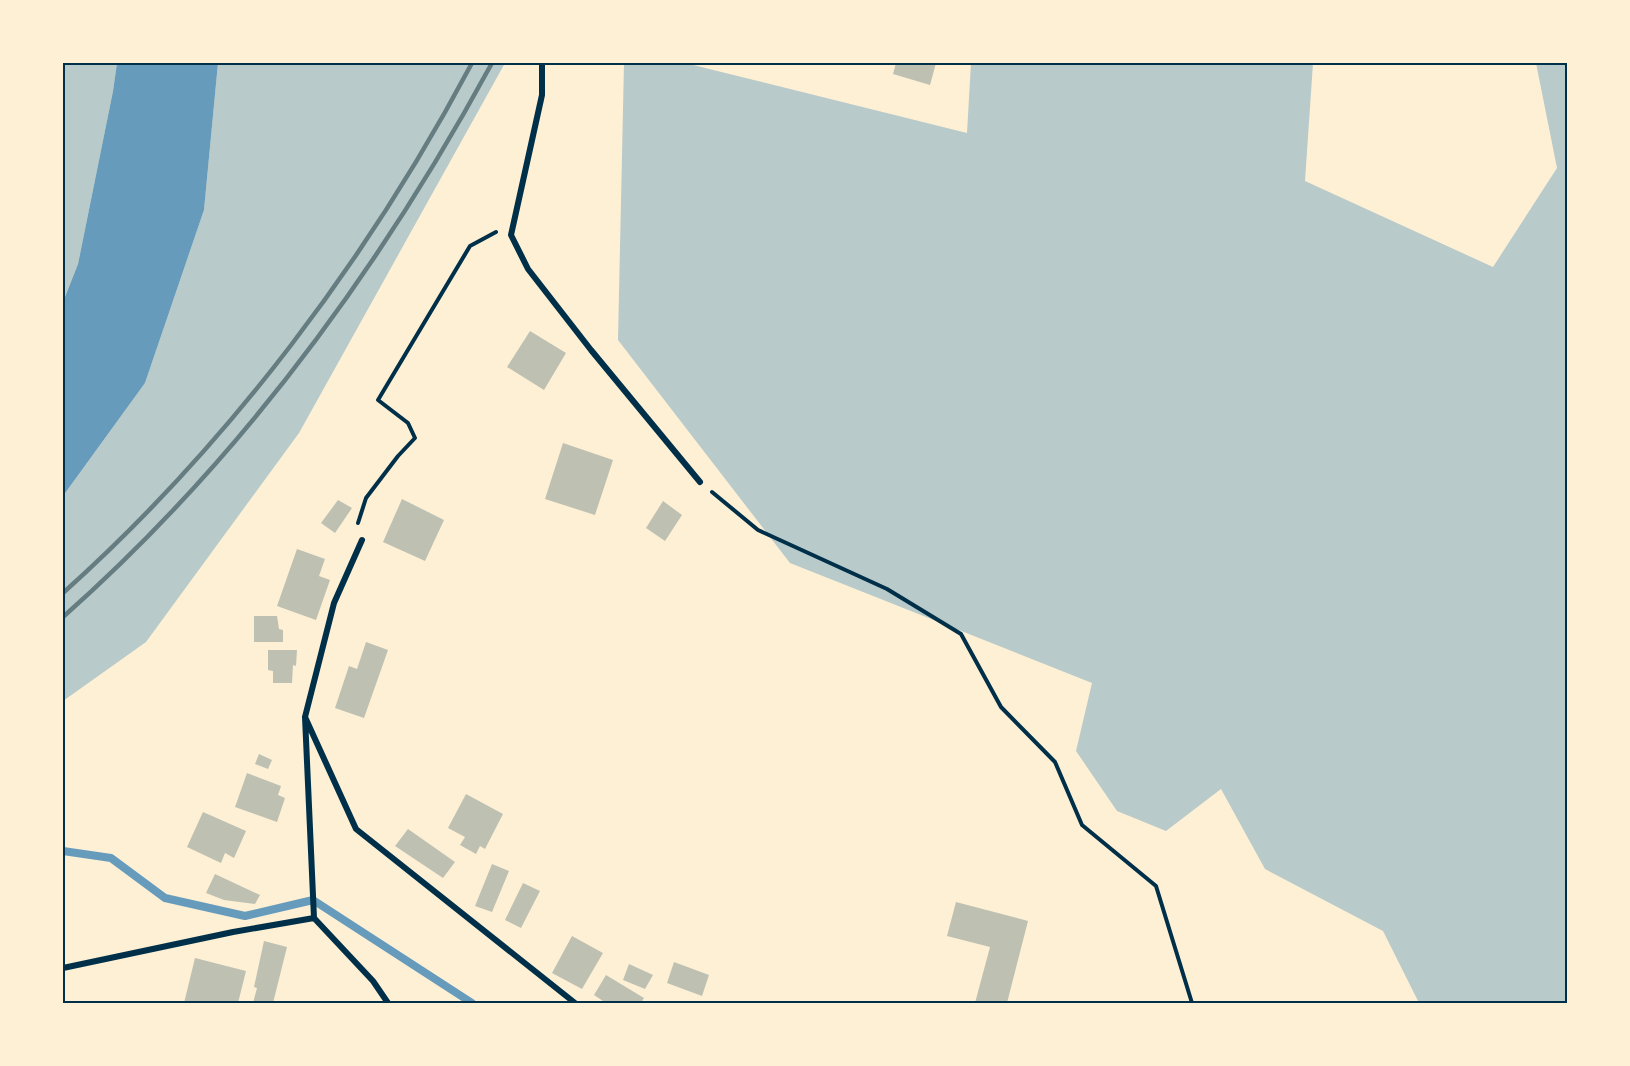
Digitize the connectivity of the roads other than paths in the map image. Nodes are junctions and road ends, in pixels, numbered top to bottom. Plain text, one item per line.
1 (542, 63) edge
2 (700, 482) road end
3 (362, 540) road end
4 (305, 717) junction
5 (314, 918) junction
6 (63, 968) edge
7 (388, 1003) edge
8 (575, 1003) edge

1 - 2 street
3 - 4 street
4 - 5 street
4 - 8 street
5 - 6 street
5 - 7 street

